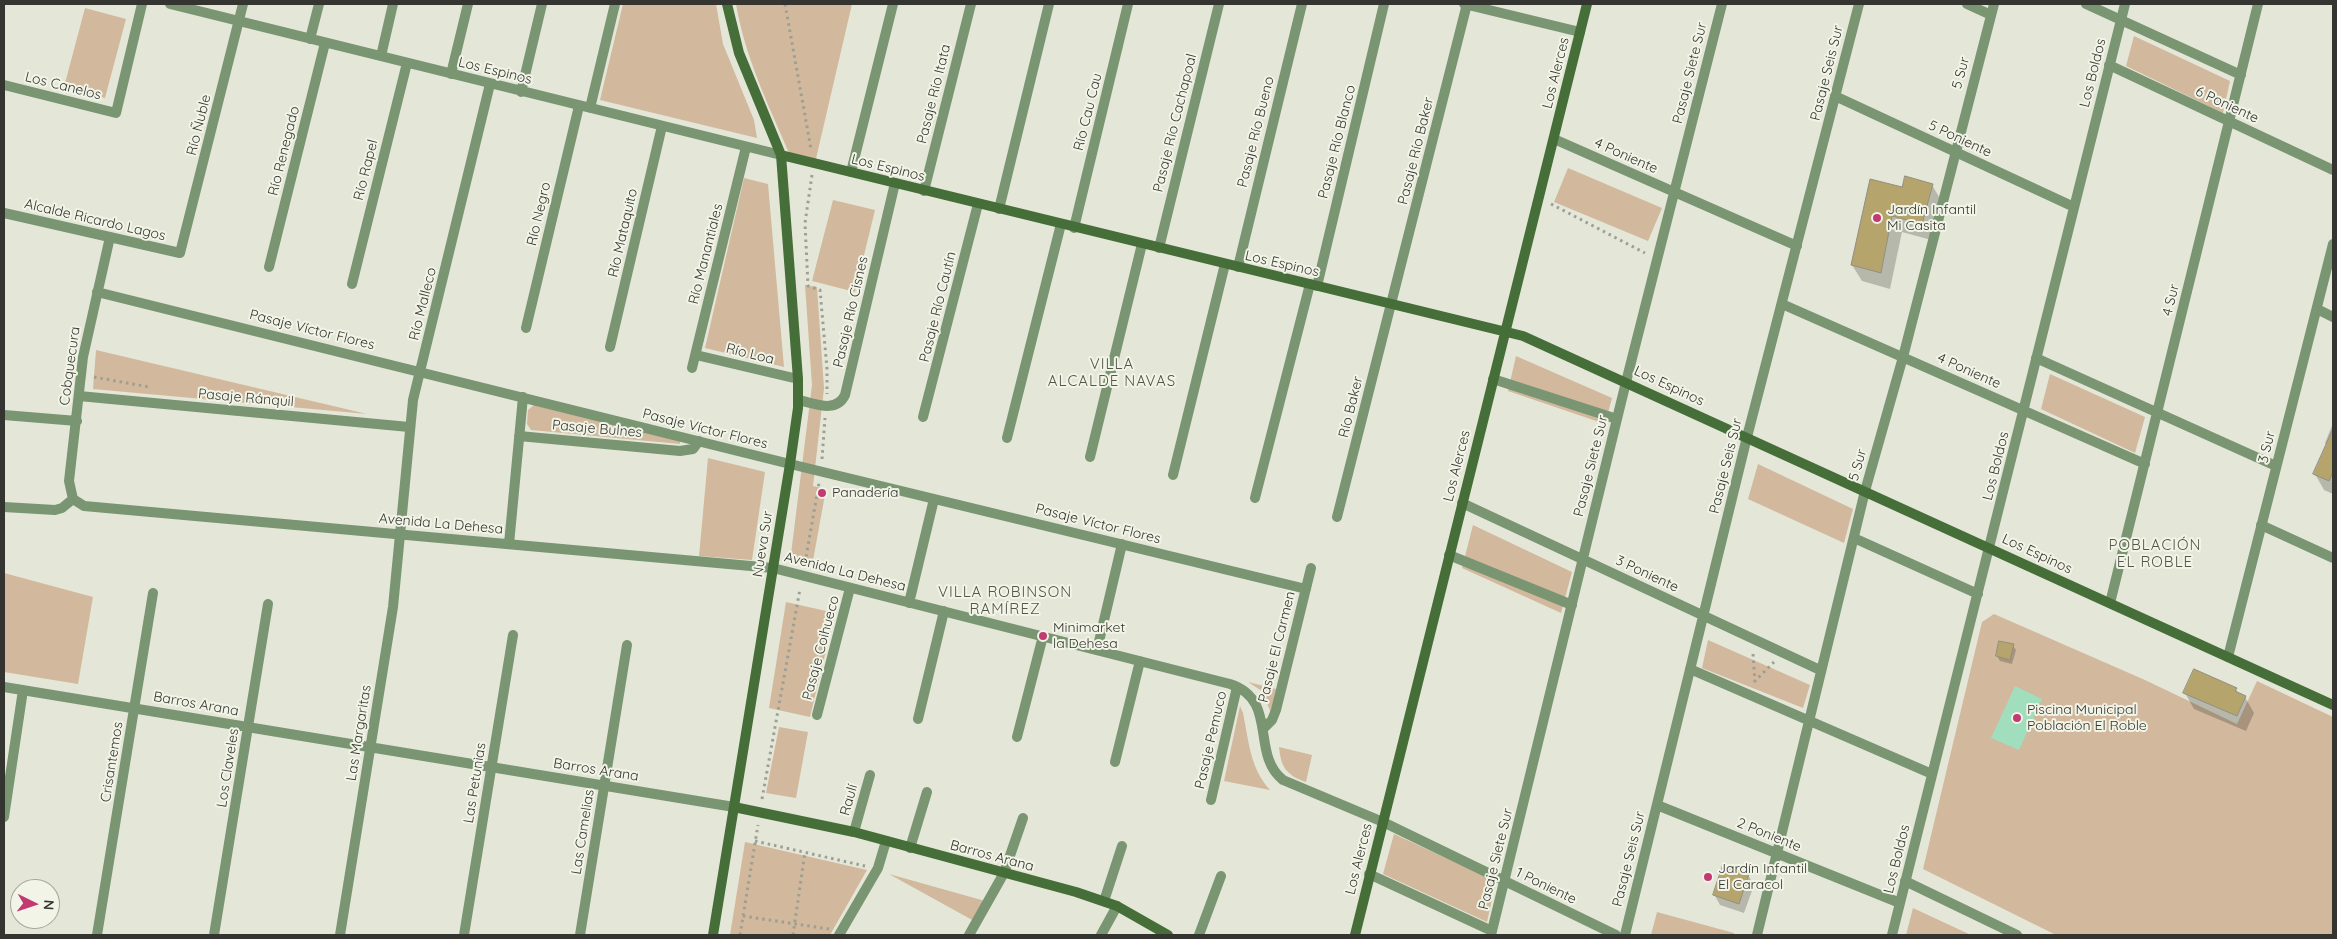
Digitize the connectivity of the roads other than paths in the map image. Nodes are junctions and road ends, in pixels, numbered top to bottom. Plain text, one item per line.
1 (142, 4) edge
2 (170, 4) edge
3 (244, 4) edge
4 (319, 4) edge
5 (393, 4) edge
6 (468, 4) edge
7 (542, 4) edge
8 (615, 4) edge
9 (726, 4) edge
10 (893, 4) edge
11 (971, 4) edge
12 (1049, 4) edge
13 (1128, 4) edge
14 (1219, 4) edge
15 (1302, 4) edge
16 (1384, 4) edge
17 (1466, 4) edge
18 (1587, 4) edge
19 (1722, 4) edge
20 (1859, 4) edge
21 (1967, 4) edge
22 (1994, 4) edge
23 (2086, 4) edge
24 (2125, 4) edge
25 (2258, 4) edge
26 (1991, 15) junction
27 (2121, 20) junction
28 (239, 21) junction
29 (1580, 32) junction
30 (310, 39) junction
31 (325, 42) junction
32 (381, 56) junction
33 (407, 63) junction
34 (2109, 64) junction
35 (451, 74) junction
36 (2241, 75) junction
37 (490, 84) junction
38 (4, 85) edge
39 (521, 92) junction
40 (1835, 96) junction
41 (585, 107) junction
42 (2229, 121) junction
43 (662, 126) junction
44 (1554, 139) junction
45 (746, 147) junction
46 (1955, 152) junction
47 (781, 155) junction
48 (2333, 170) edge
49 (851, 172) junction
50 (895, 183) junction
51 (924, 190) junction
52 (1674, 193) junction
53 (978, 204) junction
54 (2074, 207) junction
55 (999, 209) junction
56 (4, 213) edge
57 (1061, 224) junction
58 (1074, 228) junction
59 (110, 237) junction
60 (1142, 244) junction
61 (2333, 244) edge
62 (1797, 246) junction
63 (1159, 248) junction
64 (180, 253) joint
65 (1225, 264) junction
66 (269, 267) dead end
67 (1238, 267) junction
68 (352, 284) dead end
69 (1313, 285) junction
70 (97, 292) junction
71 (1391, 304) junction
72 (1782, 304) junction
73 (2317, 309) junction
74 (2333, 317) edge
75 (526, 328) dead end
76 (1506, 331) junction
77 (610, 347) dead end
78 (696, 355) junction
79 (1903, 357) junction
80 (2036, 358) junction
81 (692, 368) dead end
82 (421, 371) junction
83 (798, 379) junction
84 (1493, 379) junction
85 (1626, 382) junction
86 (79, 396) junction
87 (523, 397) junction
88 (798, 400) junction
89 (2024, 410) junction
90 (2157, 412) junction
91 (4, 415) edge
92 (924, 417) dead end
93 (1617, 419) junction
94 (77, 421) junction
95 (409, 427) junction
96 (519, 436) junction
97 (1747, 437) junction
98 (1007, 438) dead end
99 (699, 441) junction
100 (1090, 457) dead end
101 (790, 464) junction
102 (2145, 464) junction
103 (2276, 466) junction
104 (1173, 474) dead end
105 (1865, 491) junction
106 (1255, 498) dead end
107 (73, 499) junction
108 (934, 499) junction
109 (1462, 503) junction
110 (4, 507) edge
111 (1337, 517) dead end
112 (2261, 525) junction
113 (400, 534) junction
114 (1854, 538) junction
115 (509, 544) junction
116 (1122, 544) junction
117 (1990, 548) junction
118 (1449, 556) junction
119 (2333, 558) edge
120 (1583, 559) junction
121 (773, 568) junction
122 (1311, 568) dead end
123 (850, 588) junction
124 (1306, 588) junction
125 (153, 593) dead end
126 (1978, 594) junction
127 (909, 602) junction
128 (2110, 603) junction
129 (268, 604) dead end
130 (1572, 605) junction
131 (944, 612) junction
132 (1704, 615) junction
133 (513, 635) dead end
134 (1043, 636) junction
135 (627, 645) dead end
136 (1097, 650) junction
137 (2228, 657) junction
138 (1140, 660) junction
139 (1690, 669) junction
140 (1820, 670) junction
141 (4, 687) edge
142 (1237, 687) junction
143 (23, 690) junction
144 (2333, 705) edge
145 (135, 708) junction
146 (817, 715) dead end
147 (918, 719) dead end
148 (1808, 721) junction
149 (248, 727) junction
150 (1263, 729) junction
151 (1017, 737) dead end
152 (370, 747) junction
153 (1114, 762) dead end
154 (491, 767) junction
155 (1932, 774) junction
156 (870, 776) dead end
157 (604, 785) junction
158 (927, 792) dead end
159 (1211, 800) dead end
160 (1657, 805) junction
161 (734, 807) junction
162 (4, 817) edge
163 (1023, 818) dead end
164 (1382, 822) junction
165 (854, 832) junction
166 (886, 841) junction
167 (1122, 846) dead end
168 (910, 848) junction
169 (1778, 854) junction
170 (1004, 873) junction
171 (1369, 874) junction
172 (1221, 876) dead end
173 (1505, 881) junction
174 (1905, 881) junction
175 (1104, 901) junction
176 (1900, 903) junction
177 (1117, 906) junction
178 (840, 933) edge
179 (1492, 933) edge
180 (97, 935) edge
181 (214, 935) edge
182 (340, 935) edge
183 (464, 935) edge
184 (580, 935) edge
185 (713, 935) edge
186 (969, 935) edge
187 (1101, 935) edge
188 (1168, 935) edge
189 (1199, 935) edge
190 (1355, 935) edge
191 (1616, 935) edge
192 (1624, 935) edge
193 (1757, 935) edge
194 (1892, 935) edge
195 (2017, 935) edge

1 - 38 street, Los Canelos
2 - 28 street, Los Espinos
3 - 28 street, Río Ñuble
4 - 30 street
5 - 32 street
6 - 35 street
7 - 39 street
8 - 41 street, Río Negro
9 - 47 street, Nueva Sur
10 - 49 street
11 - 51 street, Pasaje Río Itata
12 - 55 street
13 - 58 street, Río Cau Cau
14 - 63 street, Pasaje Río Cachapoal
15 - 67 street, Pasaje Río Bueno
16 - 69 street, Pasaje Río Blanco
17 - 29 street
17 - 71 street, Pasaje Río Baker
18 - 29 street, Los Alerces
19 - 52 street, Pasaje Siete Sur
20 - 40 street, Pasaje Seis Sur
21 - 26 street
22 - 26 street, 5 Sur
23 - 27 street
24 - 27 street, Los Boldos
25 - 36 street, 4 Sur
26 - 46 street, 5 Sur
27 - 34 street, Los Boldos
27 - 36 street
28 - 30 street, Los Espinos
28 - 64 street, Río Ñuble
29 - 44 street, Los Alerces
30 - 31 street, Los Espinos
31 - 32 street, Los Espinos
31 - 66 street, Río Renegado
32 - 33 street, Los Espinos
33 - 35 street, Los Espinos
33 - 68 street, Río Rapel
34 - 42 street, 6 Poniente
34 - 54 street, Los Boldos
35 - 37 street, Los Espinos
36 - 42 street, 4 Sur
37 - 39 street, Los Espinos
37 - 82 street, Río Malleco
39 - 41 street, Los Espinos
40 - 46 street, 5 Poniente
40 - 62 street, Pasaje Seis Sur
41 - 43 street, Los Espinos
41 - 75 street, Río Negro
42 - 48 street, 6 Poniente
42 - 90 street, 4 Sur
43 - 45 street, Los Espinos
43 - 77 street, Río Mataquito
44 - 52 street, 4 Poniente
44 - 76 street, Los Alerces
45 - 47 street, Los Espinos
45 - 78 street, Río Manantiales
46 - 54 street, 5 Poniente
46 - 79 street, 5 Sur
47 - 49 street, Los Espinos
47 - 83 street, Nueva Sur
49 - 50 street, Los Espinos
50 - 51 street, Los Espinos
50 - 88 street, Pasaje Río Cisnes
51 - 53 street, Los Espinos
52 - 62 street, 4 Poniente
52 - 85 street, Pasaje Siete Sur
53 - 55 street, Los Espinos
53 - 92 street, Pasaje Río Cautín
54 - 80 street, Los Boldos
55 - 57 street, Los Espinos
56 - 59 street, Alcalde Ricardo Lagos
57 - 58 street, Los Espinos
57 - 98 street
58 - 60 street, Los Espinos
59 - 64 street, Alcalde Ricardo Lagos
59 - 70 street, Cobquecura
60 - 63 street, Los Espinos
60 - 100 street
61 - 73 street, 3 Sur
62 - 72 street, Pasaje Seis Sur
63 - 65 street, Los Espinos
65 - 67 street, Los Espinos
65 - 104 street
67 - 69 street, Los Espinos
69 - 71 street, Los Espinos
69 - 106 street, Pasaje Río Blanco
70 - 82 street, Pasaje Víctor Flores
70 - 86 street, Cobquecura
71 - 76 street, Los Espinos
71 - 111 street, Río Baker
72 - 79 street, 4 Poniente
72 - 97 street, Pasaje Seis Sur
73 - 74 street
73 - 103 street, 3 Sur
76 - 84 street, Los Alerces
76 - 85 street, Los Espinos
78 - 81 street, Río Manantiales
78 - 83 street, Río Loa
79 - 89 street, 4 Poniente
79 - 105 street, 5 Sur
80 - 89 street, Los Boldos
80 - 90 street
82 - 87 street, Pasaje Víctor Flores
82 - 95 street, Río Malleco
83 - 88 street, Nueva Sur
84 - 93 street
84 - 109 street, Los Alerces
85 - 93 street, Pasaje Siete Sur
85 - 97 street, Los Espinos
86 - 94 street, Cobquecura
86 - 95 street, Pasaje Ránquil
87 - 96 street
87 - 99 street, Pasaje Víctor Flores
88 - 101 street, Nueva Sur
89 - 102 street, 4 Poniente
89 - 117 street, Los Boldos
90 - 102 street, 4 Sur
90 - 103 street
91 - 94 street
93 - 120 street, Pasaje Siete Sur
94 - 107 street, Cobquecura
95 - 113 street, Río Malleco
96 - 99 street, Pasaje Bulnes
96 - 115 street
97 - 105 street, Los Espinos
97 - 132 street, Pasaje Seis Sur
99 - 101 street, Pasaje Víctor Flores
101 - 108 street, Pasaje Víctor Flores
101 - 121 street, Nueva Sur
102 - 128 street, 4 Sur
103 - 112 street, 3 Sur
105 - 114 street, 5 Sur
105 - 117 street, Los Espinos
107 - 110 street
107 - 113 street, Avenida La Dehesa
108 - 116 street, Pasaje Víctor Flores
108 - 127 street
109 - 118 street, Los Alerces
109 - 120 street, 3 Poniente
112 - 119 street
112 - 137 street, 3 Sur
113 - 115 street, Avenida La Dehesa
113 - 152 street, Las Margaritas
114 - 126 street
114 - 140 street, 5 Sur
115 - 121 street, Avenida La Dehesa
116 - 124 street, Pasaje Víctor Flores
116 - 136 street
117 - 126 street, Los Boldos
117 - 128 street, Los Espinos
118 - 130 street
118 - 164 street, Los Alerces
120 - 130 street, Pasaje Siete Sur
120 - 132 street, 3 Poniente
121 - 123 street, Avenida La Dehesa
121 - 161 street, Nueva Sur
122 - 124 street, Pasaje El Carmen
123 - 127 street, Avenida La Dehesa
123 - 146 street, Pasaje Coihueco
124 - 150 street, Pasaje El Carmen
125 - 145 street, Crisantemos
126 - 155 street, Los Boldos
127 - 131 street, Avenida La Dehesa
128 - 137 street, Los Espinos
129 - 149 street, Los Claveles
130 - 173 street, Pasaje Siete Sur
131 - 134 street, Avenida La Dehesa
131 - 147 street
132 - 139 street, Pasaje Seis Sur
132 - 140 street, 3 Poniente
133 - 154 street, Las Petunias
134 - 136 street, Avenida La Dehesa
134 - 151 street
135 - 157 street, Las Camelias
136 - 138 street, Avenida La Dehesa
137 - 144 street, Los Espinos
138 - 142 street, Avenida La Dehesa
138 - 153 street
139 - 148 street
139 - 160 street, Pasaje Seis Sur
140 - 148 street, 5 Sur
141 - 143 street, Barros Arana
142 - 150 street, Avenida La Dehesa
142 - 159 street, Pasaje Pemuco
143 - 145 street, Barros Arana
143 - 162 street
145 - 149 street, Barros Arana
145 - 180 street, Crisantemos
148 - 155 street
148 - 169 street, 5 Sur
149 - 152 street, Barros Arana
149 - 181 street, Los Claveles
150 - 164 street, Avenida La Dehesa
152 - 154 street, Barros Arana
152 - 182 street, Las Margaritas
154 - 157 street, Barros Arana
154 - 183 street, Las Petunias
155 - 174 street, Los Boldos
156 - 165 street, Raulí
157 - 161 street, Barros Arana
157 - 184 street, Las Camelias
158 - 168 street
160 - 169 street, 2 Poniente
160 - 192 street, Pasaje Seis Sur
161 - 165 street, Barros Arana
161 - 185 street, Nueva Sur
163 - 170 street
164 - 171 street, Los Alerces
164 - 173 street, 1 Poniente
165 - 166 street, Barros Arana
166 - 168 street, Barros Arana
166 - 178 street
167 - 175 street
168 - 170 street, Barros Arana
169 - 176 street, 2 Poniente
169 - 193 street, 5 Sur
170 - 175 street, Barros Arana
170 - 186 street
171 - 179 street
171 - 190 street, Los Alerces
172 - 189 street
173 - 179 street, Pasaje Siete Sur
173 - 191 street, 1 Poniente
174 - 176 street, Los Boldos
174 - 195 street
175 - 177 street, Barros Arana
176 - 194 street, Los Boldos
177 - 187 street
177 - 188 street, Barros Arana

